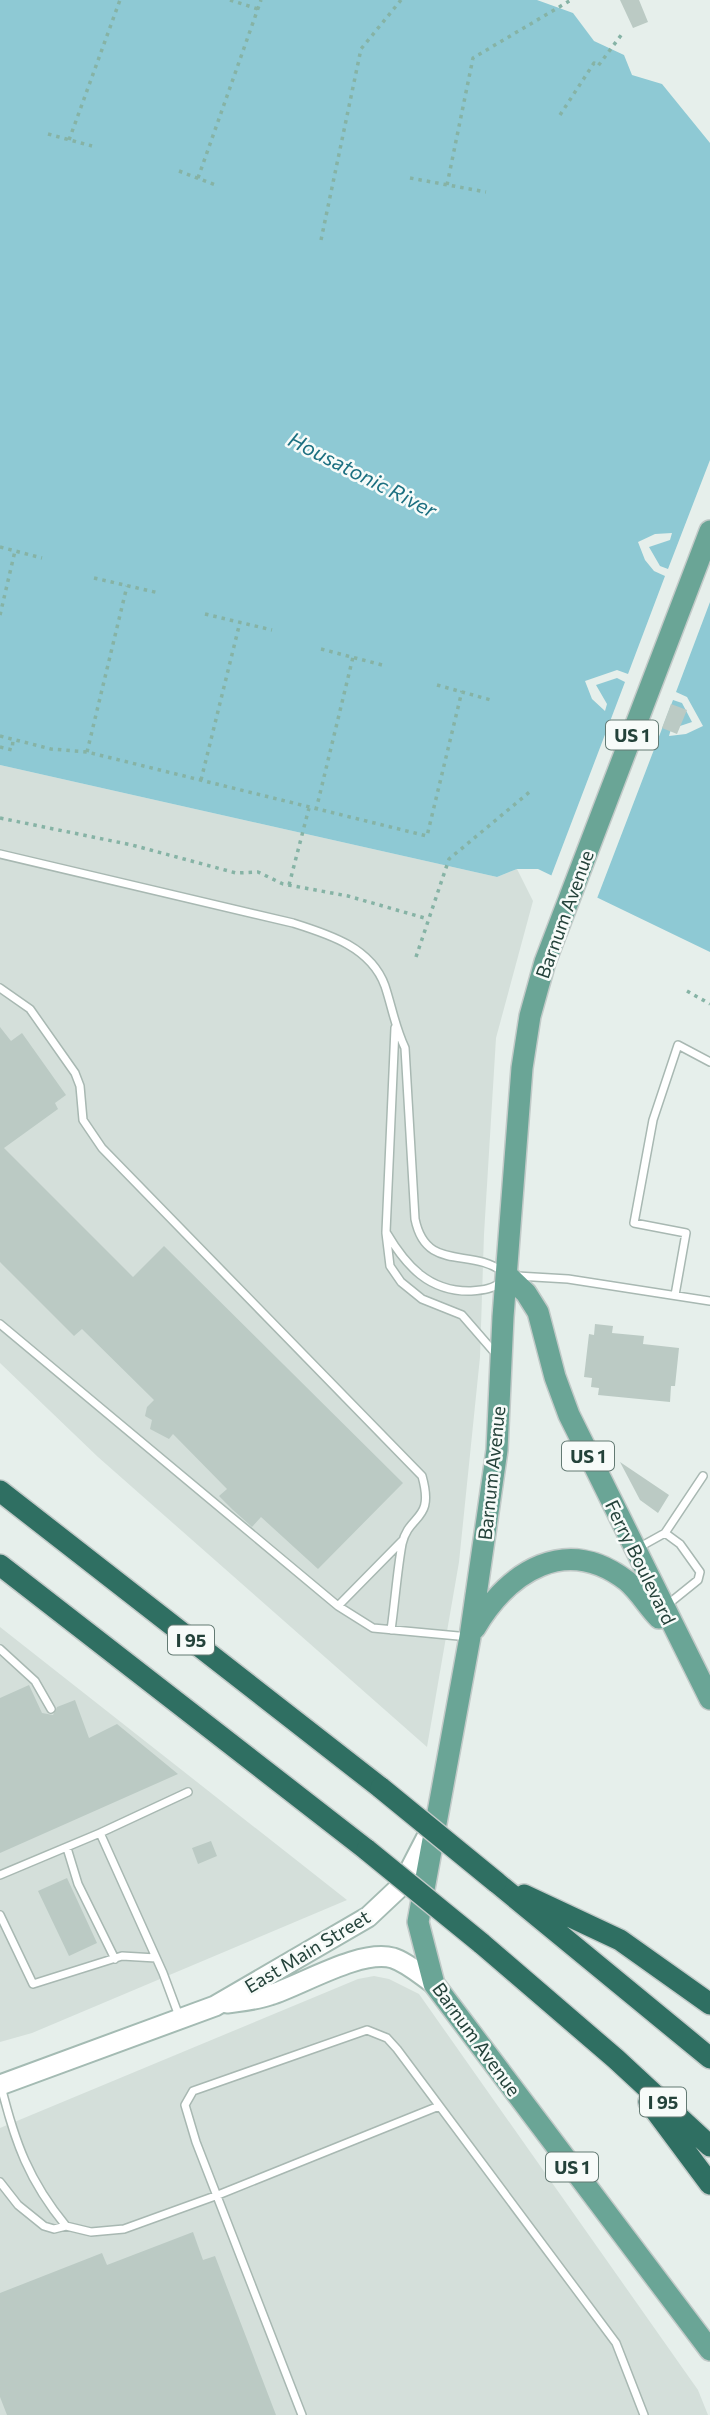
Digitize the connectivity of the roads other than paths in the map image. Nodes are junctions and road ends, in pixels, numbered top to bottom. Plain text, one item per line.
1 (710, 531) edge
2 (0, 854) edge
3 (0, 988) edge
4 (395, 1027) junction
5 (710, 1062) edge
6 (386, 1232) junction
7 (507, 1275) junction
8 (675, 1296) junction
9 (710, 1301) edge
10 (0, 1324) edge
11 (501, 1360) junction
12 (703, 1476) dead end
13 (0, 1491) edge
14 (665, 1533) junction
15 (403, 1540) junction
16 (634, 1551) junction
17 (0, 1565) edge
18 (338, 1606) junction
19 (664, 1607) junction
20 (391, 1630) junction
21 (470, 1637) junction
22 (677, 1637) junction
23 (0, 1650) edge
24 (710, 1699) edge
25 (51, 1709) dead end
26 (188, 1792) dead end
27 (436, 1818) junction
28 (100, 1833) junction
29 (67, 1847) junction
30 (0, 1875) edge
31 (496, 1882) junction
32 (0, 1915) edge
33 (156, 1958) junction
34 (115, 1959) junction
35 (434, 1984) junction
36 (710, 2004) edge
37 (215, 2006) junction
38 (180, 2020) junction
39 (710, 2058) edge
40 (616, 2059) junction
41 (0, 2084) edge
42 (439, 2106) junction
43 (710, 2146) edge
44 (0, 2182) edge
45 (710, 2184) edge
46 (218, 2196) junction
47 (66, 2226) junction
48 (710, 2350) edge
49 (302, 2415) edge
50 (643, 2415) edge

1 - 7 main road, Barnum Avenue / US 1
2 - 4 lane
3 - 15 lane
4 - 6 lane
4 - 7 lane
5 - 8 lane
6 - 7 lane
6 - 11 lane
7 - 8 lane
7 - 11 main road, Barnum Avenue / US 1
7 - 16 main road, Ferry Boulevard / US 1
8 - 9 lane
10 - 18 lane
11 - 21 main road, Barnum Avenue / US 1
12 - 14 lane
13 - 31 highway, I 95, bridge
14 - 16 lane
14 - 19 lane
15 - 18 lane
15 - 20 lane
16 - 19 main road, Ferry Boulevard / US 1
17 - 40 highway, I 95, bridge
18 - 20 lane
19 - 22 main road, Ferry Boulevard / US 1
20 - 21 lane
21 - 22 main road
21 - 27 main road, Barnum Avenue / US 1
22 - 24 main road, Ferry Boulevard / US 1
23 - 25 lane
26 - 28 lane
27 - 35 main road, Barnum Avenue / US 1
27 - 37 main road, East Main Street
28 - 29 lane
28 - 33 lane
29 - 30 lane
29 - 34 lane
31 - 36 highway
31 - 39 highway, I 95
32 - 34 lane
33 - 34 lane
33 - 38 lane
35 - 37 main road, East Main Street
35 - 48 main road, Barnum Avenue / US 1
37 - 38 main road, East Main Street
38 - 41 main road, East Main Street
40 - 43 highway, I 95
40 - 45 highway
41 - 47 lane
42 - 46 lane
42 - 46 lane
42 - 50 lane
44 - 47 lane
46 - 47 lane
46 - 49 lane

